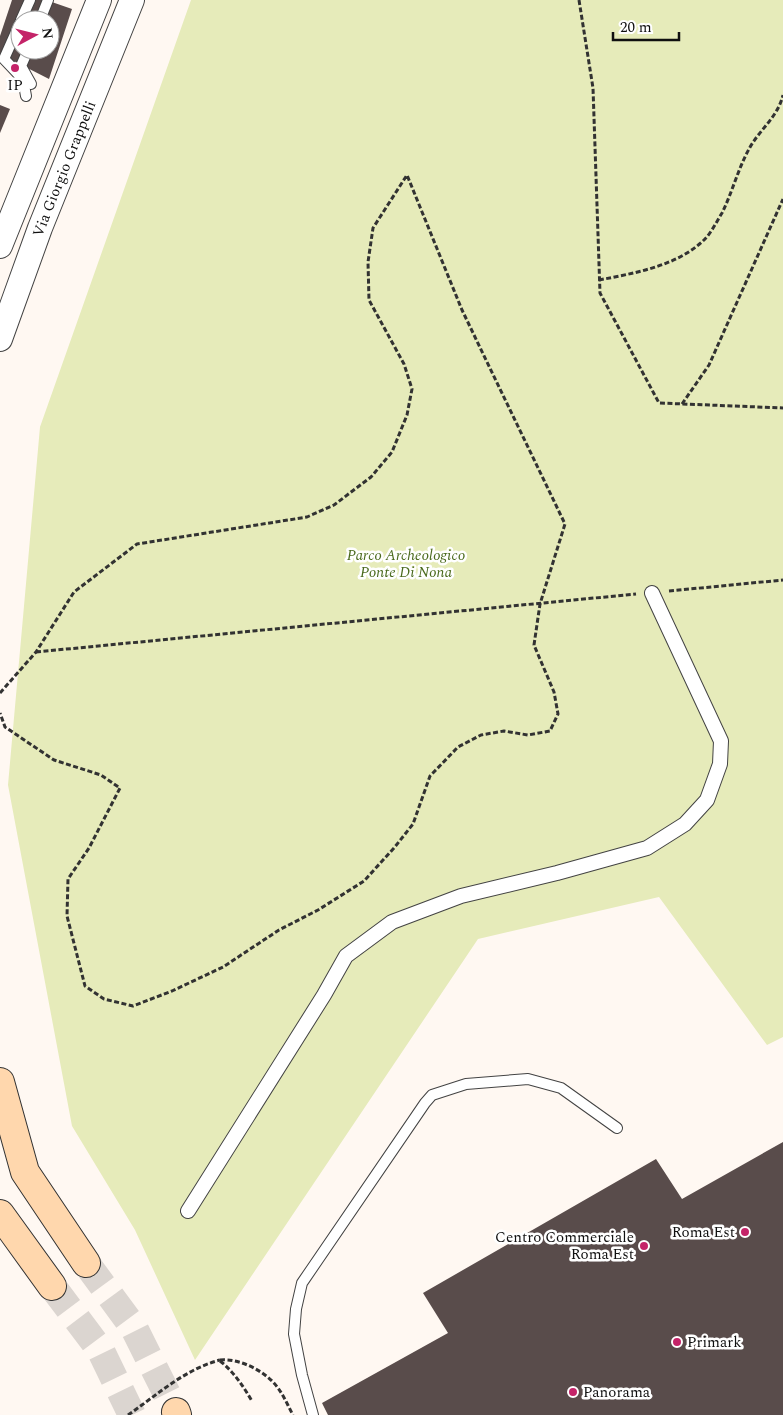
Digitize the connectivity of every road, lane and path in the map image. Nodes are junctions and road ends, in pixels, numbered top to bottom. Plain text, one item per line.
1 (99, 0) edge
2 (132, 0) edge
3 (579, 0) edge
4 (10, 46) edge
5 (24, 60) edge
6 (31, 84) dead end
7 (783, 95) edge
8 (26, 96) dead end
9 (783, 199) edge
10 (0, 246) edge
11 (599, 280) junction
12 (0, 339) edge
13 (682, 404) junction
14 (783, 408) edge
15 (783, 580) edge
16 (652, 593) junction
17 (540, 604) junction
18 (36, 652) junction
19 (0, 693) edge
20 (0, 713) edge
21 (0, 1082) edge
22 (617, 1128) dead end
23 (0, 1138) edge
24 (25, 1172) junction
25 (188, 1212) dead end
26 (0, 1214) edge
27 (86, 1263) tunnel mouth
28 (52, 1286) tunnel mouth
29 (220, 1360) junction
30 (252, 1401) dead end
31 (128, 1415) edge
32 (293, 1415) edge
33 (314, 1415) edge

1 - 10 street, Via Giorgio Grappelli
2 - 12 street, Via Giorgio Grappelli
3 - 11 path
4 - 8 lane
5 - 6 lane
7 - 11 path
9 - 13 path
11 - 13 path
13 - 14 path
15 - 16 path
16 - 17 path
16 - 25 street
17 - 18 path
17 - 18 path
17 - 20 path
18 - 19 path
21 - 24 main road
22 - 33 lane
23 - 24 street
24 - 27 main road
26 - 28 main road
29 - 30 path
29 - 31 path, bridge
29 - 32 path

